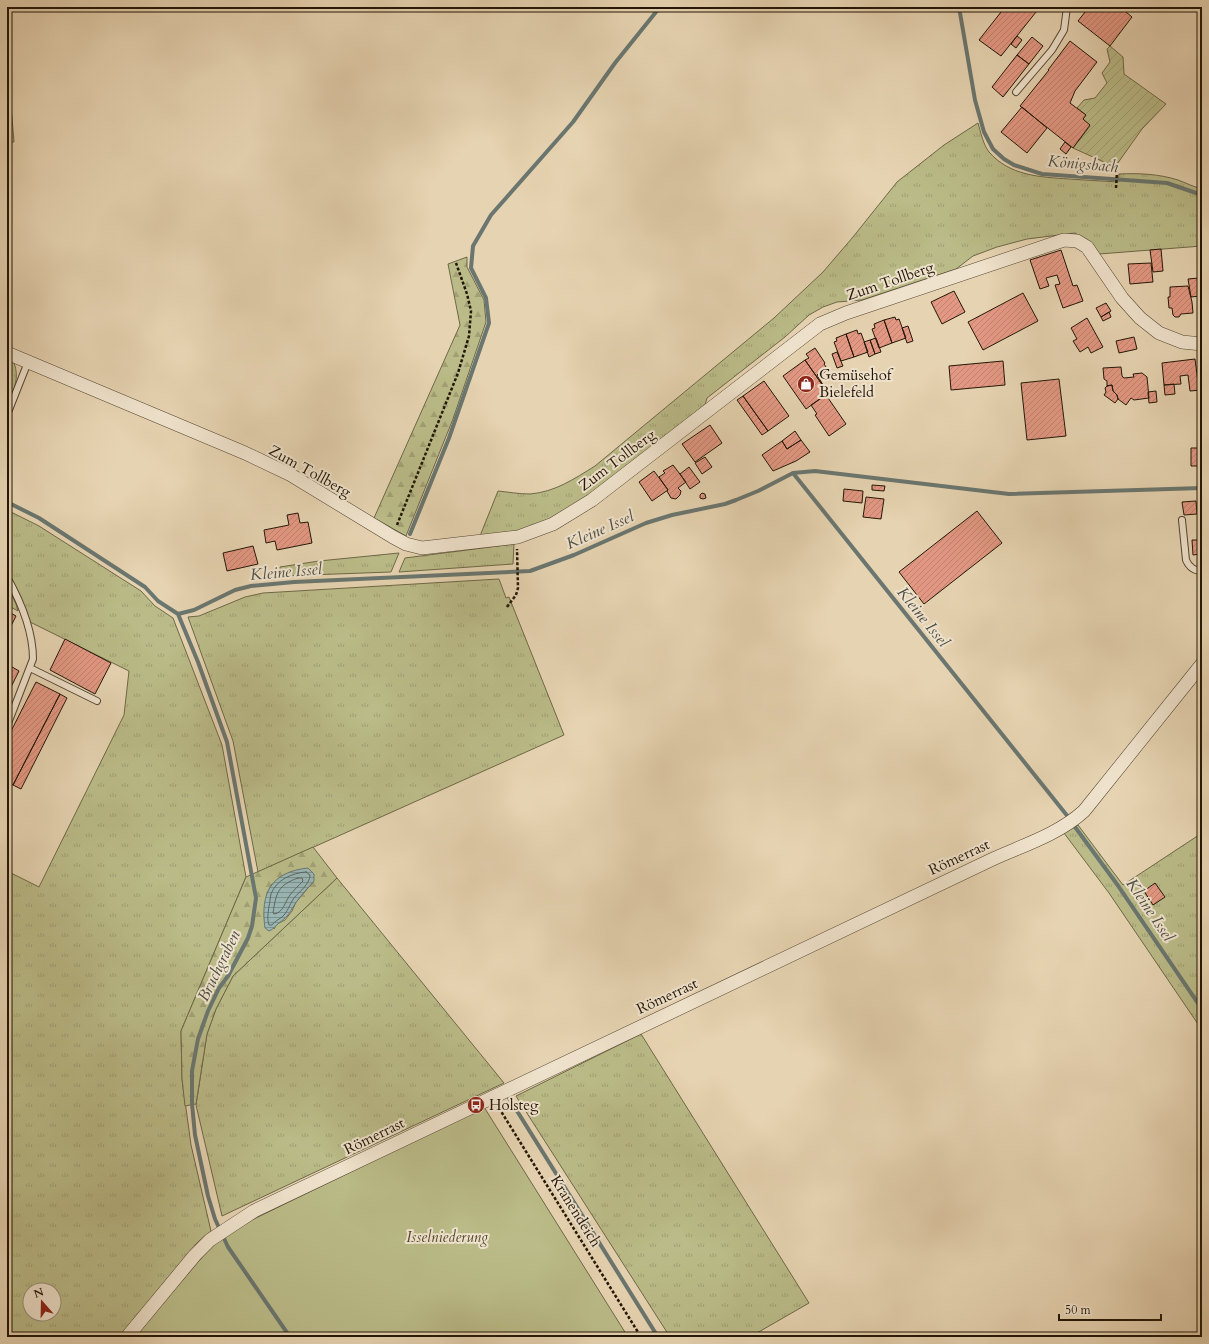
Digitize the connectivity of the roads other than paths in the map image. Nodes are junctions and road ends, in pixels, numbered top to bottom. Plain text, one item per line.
1 (1067, 7) edge
2 (1016, 92) dead end
3 (1202, 344) edge
4 (7, 353) edge
5 (28, 362) junction
6 (7, 415) edge
7 (1182, 520) dead end
8 (1202, 571) edge
9 (7, 577) edge
10 (1202, 664) edge
11 (30, 668) junction
12 (97, 701) dead end
13 (7, 726) edge
14 (127, 1337) edge

1 - 2 lane
3 - 5 street, Zum Tollberg
4 - 5 street, Zum Tollberg
5 - 6 lane
7 - 8 lane
9 - 11 lane
10 - 14 street, Römerrast
11 - 12 lane
11 - 13 lane

